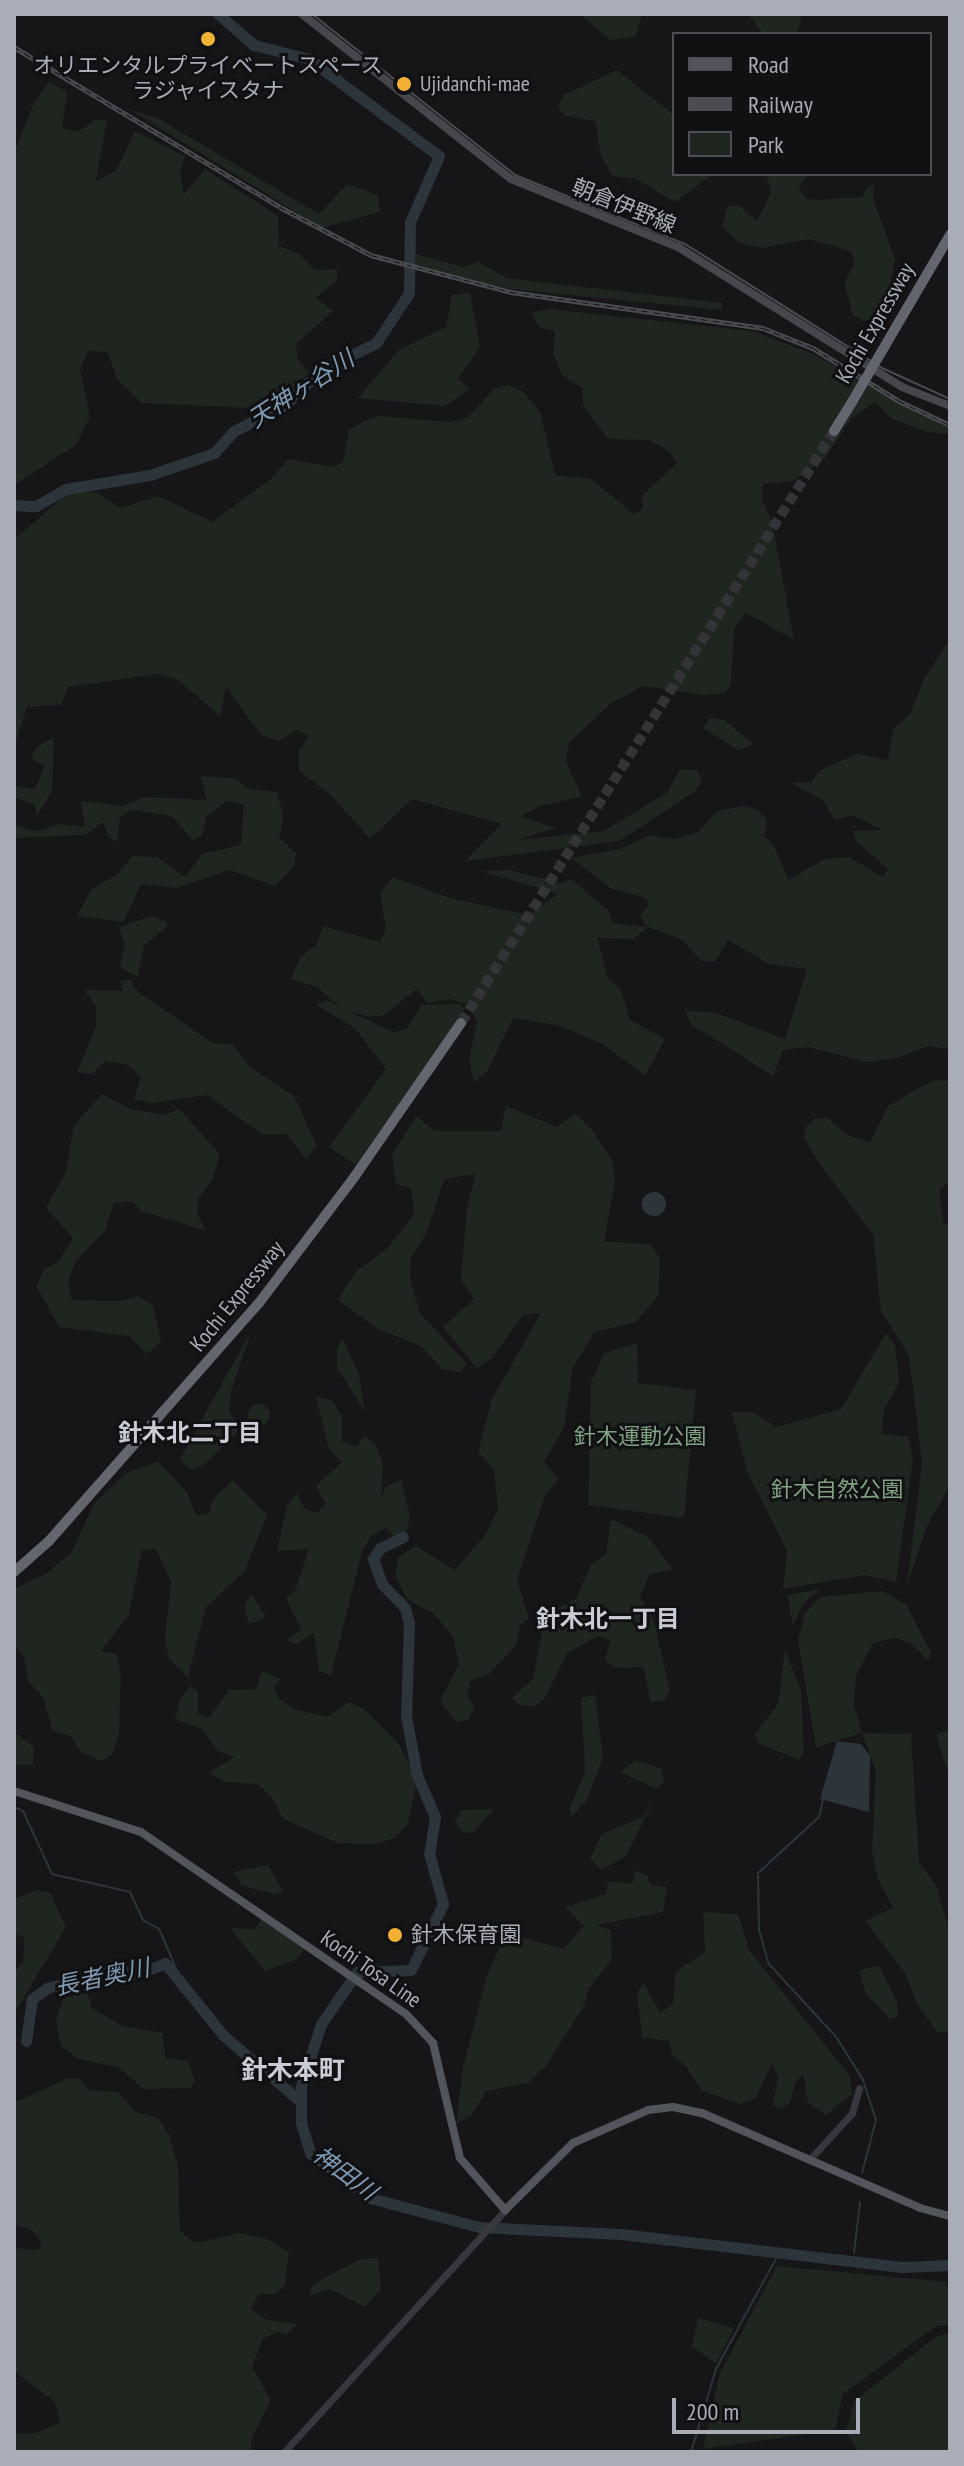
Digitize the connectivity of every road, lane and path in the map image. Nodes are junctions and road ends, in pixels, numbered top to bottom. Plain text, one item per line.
1 (302, 14) edge
2 (950, 235) edge
3 (950, 406) edge
4 (834, 431) tunnel mouth
5 (461, 1023) tunnel mouth
6 (14, 1572) edge
7 (14, 1791) edge
8 (859, 2088) dead end
9 (809, 2160) junction
10 (505, 2210) junction
11 (950, 2216) edge
12 (284, 2452) edge

1 - 3 main road, 朝倉伊野線
2 - 4 highway, Kochi Expressway, bridge
5 - 6 highway, Kochi Expressway
7 - 10 main road, Kochi Tosa Line
8 - 9 street
9 - 10 main road
9 - 11 main road
10 - 12 street

